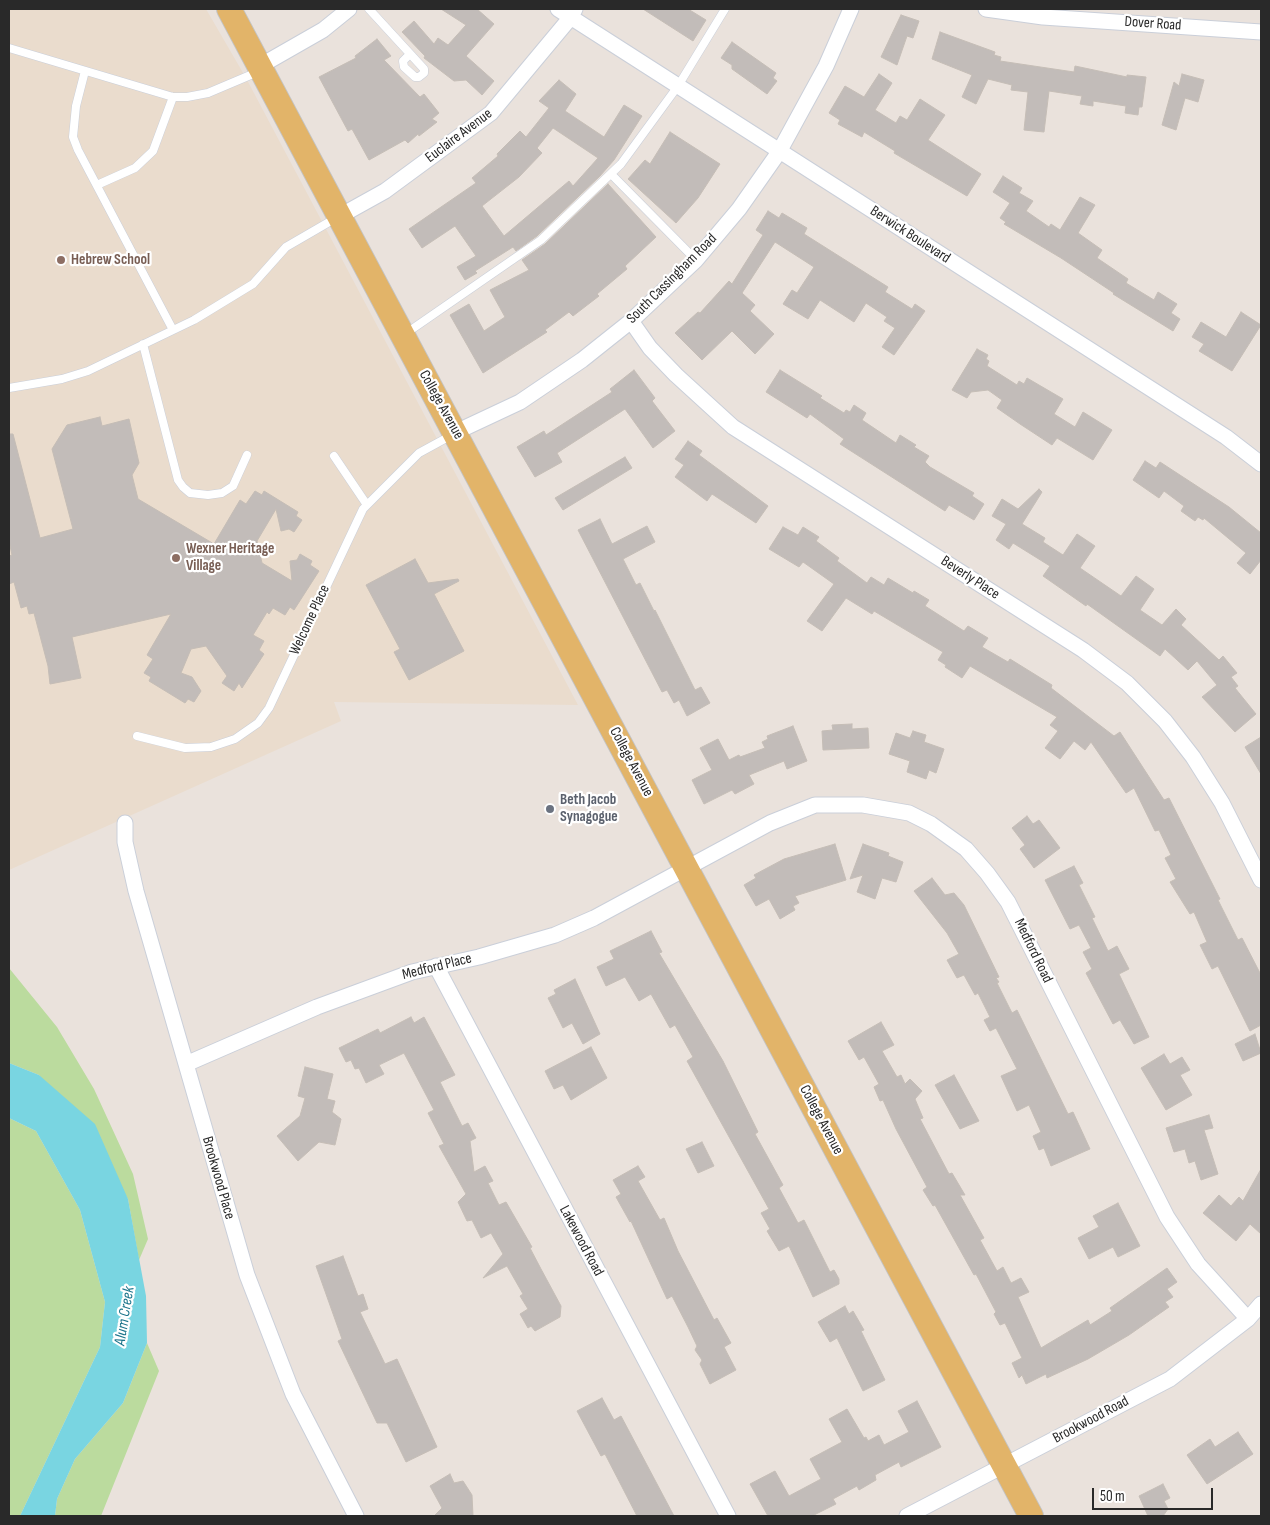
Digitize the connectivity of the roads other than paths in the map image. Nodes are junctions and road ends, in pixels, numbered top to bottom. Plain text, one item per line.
1 (229, 9) edge
2 (350, 9) edge
3 (369, 9) edge
4 (725, 9) edge
5 (851, 9) edge
6 (986, 9) edge
7 (568, 12) edge
8 (1238, 30) junction
9 (1261, 32) edge
10 (1261, 44) edge
11 (9, 48) edge
12 (410, 54) dead end
13 (261, 68) junction
14 (85, 71) junction
15 (678, 86) junction
16 (173, 97) junction
17 (779, 152) junction
18 (611, 174) junction
19 (97, 185) junction
20 (340, 216) junction
21 (696, 260) junction
22 (631, 322) junction
23 (173, 330) junction
24 (403, 335) junction
25 (143, 344) junction
26 (9, 388) edge
27 (456, 432) junction
28 (246, 455) dead end
29 (334, 456) dead end
30 (1261, 464) edge
31 (367, 505) junction
32 (137, 736) dead end
33 (125, 823) dead end
34 (687, 868) junction
35 (1261, 880) edge
36 (436, 966) junction
37 (186, 1064) junction
38 (1261, 1304) edge
39 (1248, 1319) junction
40 (1004, 1465) junction
41 (356, 1516) edge
42 (728, 1516) edge
43 (907, 1516) edge
44 (1031, 1516) edge

1 - 13 main road, College Avenue
2 - 13 street
3 - 12 lane
4 - 15 lane
5 - 17 street, South Cassingham Road
6 - 8 street, Dover Road
7 - 15 street, Berwick Boulevard
7 - 20 street, Euclaire Avenue
8 - 9 street, Dover Road
8 - 10 street
11 - 14 lane
13 - 16 lane
13 - 20 main road, College Avenue
14 - 16 lane
14 - 19 lane
15 - 17 street, Berwick Boulevard
15 - 18 lane
16 - 19 lane
17 - 21 street, South Cassingham Road
17 - 30 street, Berwick Boulevard
18 - 21 lane
18 - 24 lane
19 - 23 lane
20 - 23 lane
20 - 24 main road, College Avenue
21 - 22 street, South Cassingham Road
22 - 27 street, South Cassingham Road
22 - 35 street, Beverly Place
23 - 25 lane
24 - 27 main road, College Avenue
25 - 26 lane
25 - 28 lane
27 - 31 lane, Welcome Place
27 - 34 main road, College Avenue
29 - 31 lane
31 - 32 lane, Welcome Place
33 - 37 street, Brookwood Place
34 - 36 street, Medford Place
34 - 39 street, Medford Road
34 - 40 main road, College Avenue
36 - 37 street, Medford Place
36 - 42 street, Lakewood Road
37 - 41 street, Brookwood Place
38 - 39 street, Brookwood Road
39 - 40 street, Brookwood Road
40 - 43 street, Brookwood Road
40 - 44 main road, College Avenue

